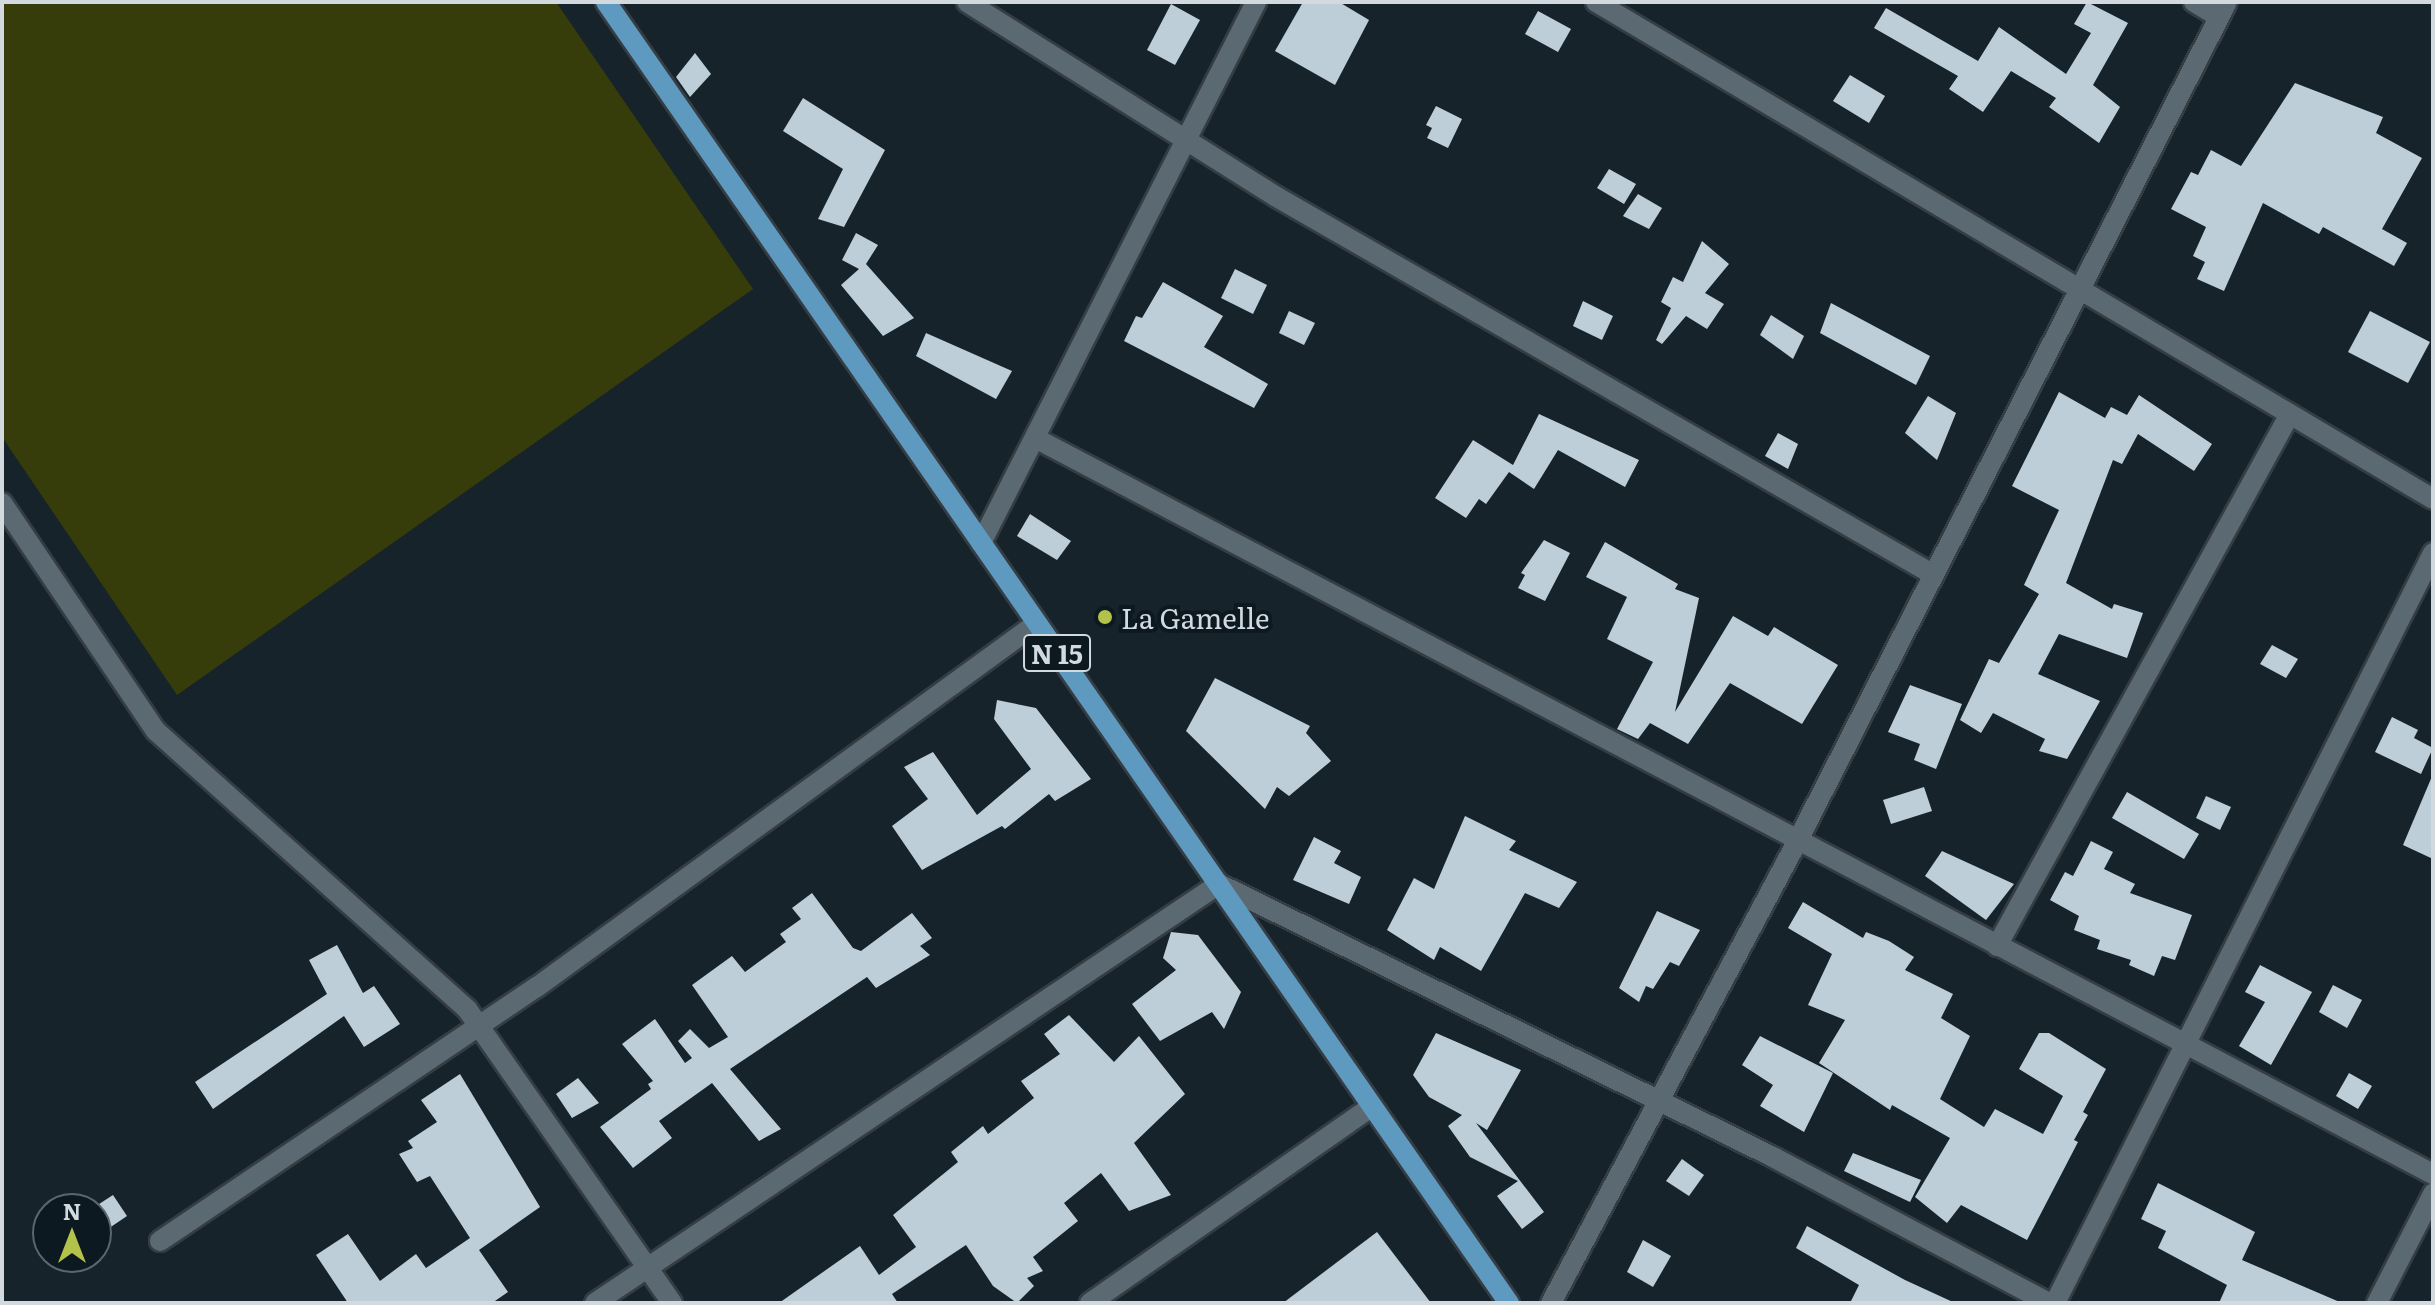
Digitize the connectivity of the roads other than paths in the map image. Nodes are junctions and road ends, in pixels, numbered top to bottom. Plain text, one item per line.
1 (606, 2) edge
2 (967, 2) edge
3 (1256, 2) edge
4 (1596, 2) edge
5 (2194, 2) edge
6 (2223, 9) edge
7 (1185, 141) junction
8 (2080, 289) junction
9 (2290, 414) junction
10 (1035, 438) junction
11 (2433, 499) edge
12 (2, 503) edge
13 (981, 543) junction
14 (2433, 553) edge
15 (1934, 575) junction
16 (1037, 623) junction
17 (1798, 840) junction
18 (1219, 884) junction
19 (1997, 946) junction
20 (479, 1026) junction
21 (2188, 1045) junction
22 (1659, 1101) junction
23 (1372, 1106) junction
24 (2433, 1174) edge
25 (2433, 1194) edge
26 (160, 1241) dead end
27 (649, 1270) junction
28 (595, 1303) edge
29 (672, 1303) edge
30 (1090, 1303) edge
31 (1509, 1303) edge
32 (1551, 1303) edge
33 (2052, 1303) edge
34 (2377, 1303) edge

1 - 13 main road, N 15
2 - 7 street
3 - 7 street
4 - 8 street
5 - 6 street
6 - 8 street
7 - 10 street
7 - 15 street
8 - 9 street
8 - 15 street
9 - 11 street
9 - 19 street
10 - 13 street
10 - 17 street
12 - 20 street
13 - 16 main road, N 15
14 - 21 street
15 - 17 street
16 - 18 main road, N 15
16 - 20 street
17 - 19 street
17 - 22 street
18 - 22 street
18 - 23 main road, N 15
18 - 27 street
19 - 21 street
20 - 26 street
20 - 27 street
21 - 24 street
21 - 33 street
22 - 32 street
22 - 33 street
23 - 30 street
23 - 31 main road, N 15
25 - 34 street
27 - 28 street
27 - 29 street

